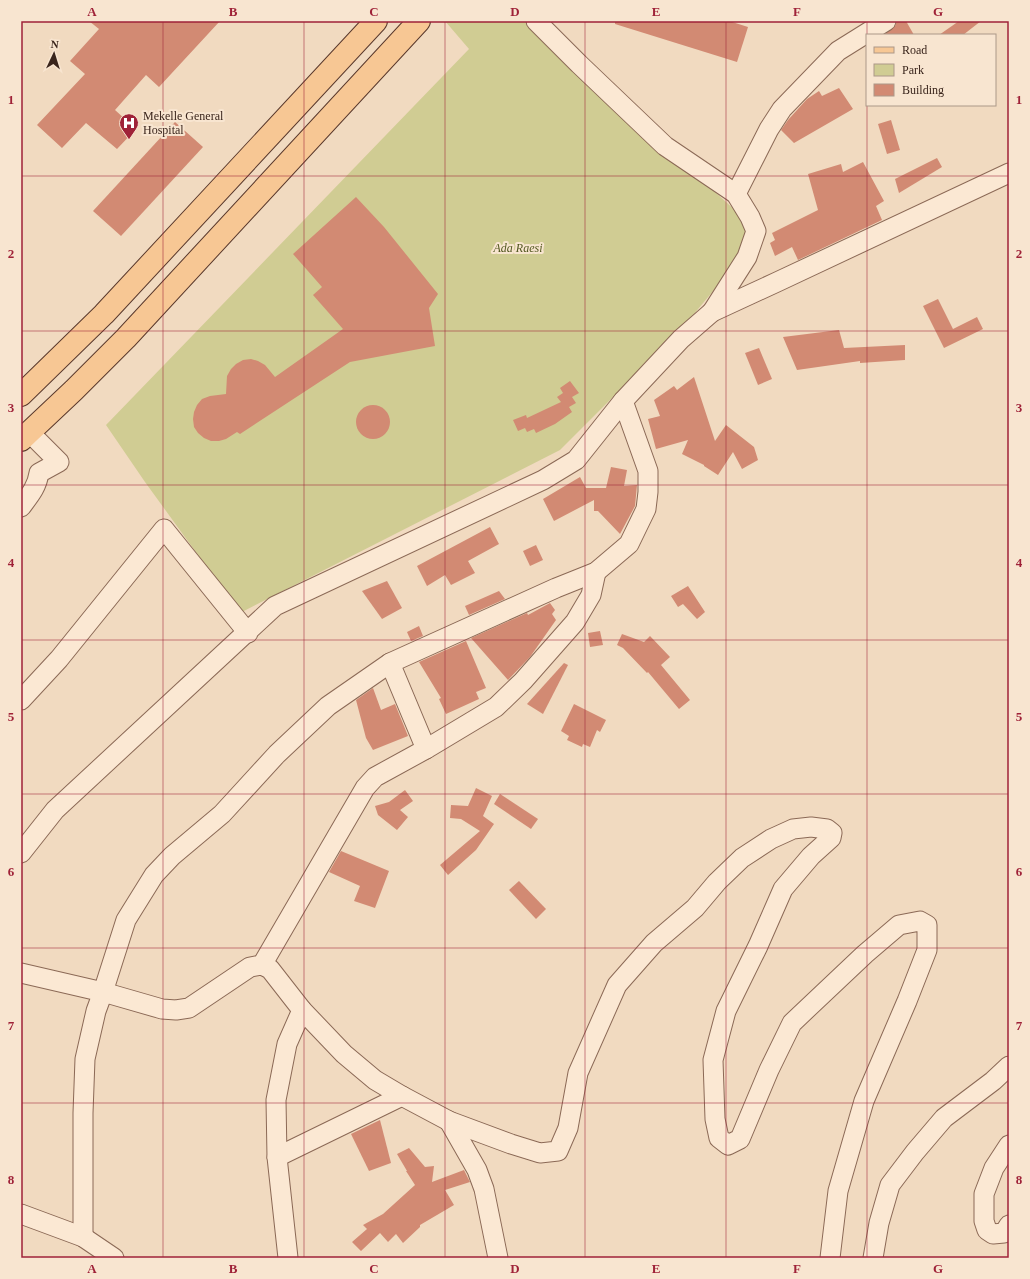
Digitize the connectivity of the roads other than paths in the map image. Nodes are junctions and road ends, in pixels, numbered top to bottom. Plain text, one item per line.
1 (376, 21) edge
2 (419, 21) edge
3 (536, 21) edge
4 (886, 21) edge
5 (1009, 173) edge
6 (736, 194) junction
7 (712, 312) junction
8 (51, 366) junction
9 (74, 390) junction
10 (21, 395) edge
11 (623, 401) junction
12 (25, 436) edge
13 (21, 507) edge
14 (596, 572) junction
15 (248, 633) junction
16 (390, 663) junction
17 (21, 700) edge
18 (426, 749) junction
19 (21, 853) edge
20 (262, 965) junction
21 (21, 973) edge
22 (103, 992) junction
23 (302, 1010) junction
24 (1009, 1066) edge
25 (402, 1096) junction
26 (449, 1121) junction
27 (1009, 1145) edge
28 (277, 1157) junction
29 (21, 1214) edge
30 (1009, 1225) edge
31 (83, 1237) junction
32 (114, 1258) edge
33 (288, 1258) edge
34 (498, 1258) edge
35 (830, 1258) edge
36 (873, 1258) edge

1 - 8 main road
2 - 9 main road
3 - 6 street
4 - 6 street
5 - 7 street
6 - 7 street
7 - 11 street
8 - 9 main road
8 - 10 main road
9 - 12 main road
11 - 14 street
11 - 15 street
12 - 13 street
14 - 16 street
14 - 18 street
15 - 17 street
15 - 19 street
16 - 18 street
16 - 22 street
18 - 20 street
20 - 22 street
20 - 23 street
21 - 22 street
22 - 31 street
23 - 25 street
23 - 28 street
24 - 36 street
25 - 26 street
25 - 28 street
26 - 34 street
26 - 35 street
27 - 30 street
28 - 33 street
29 - 31 street
31 - 32 street

